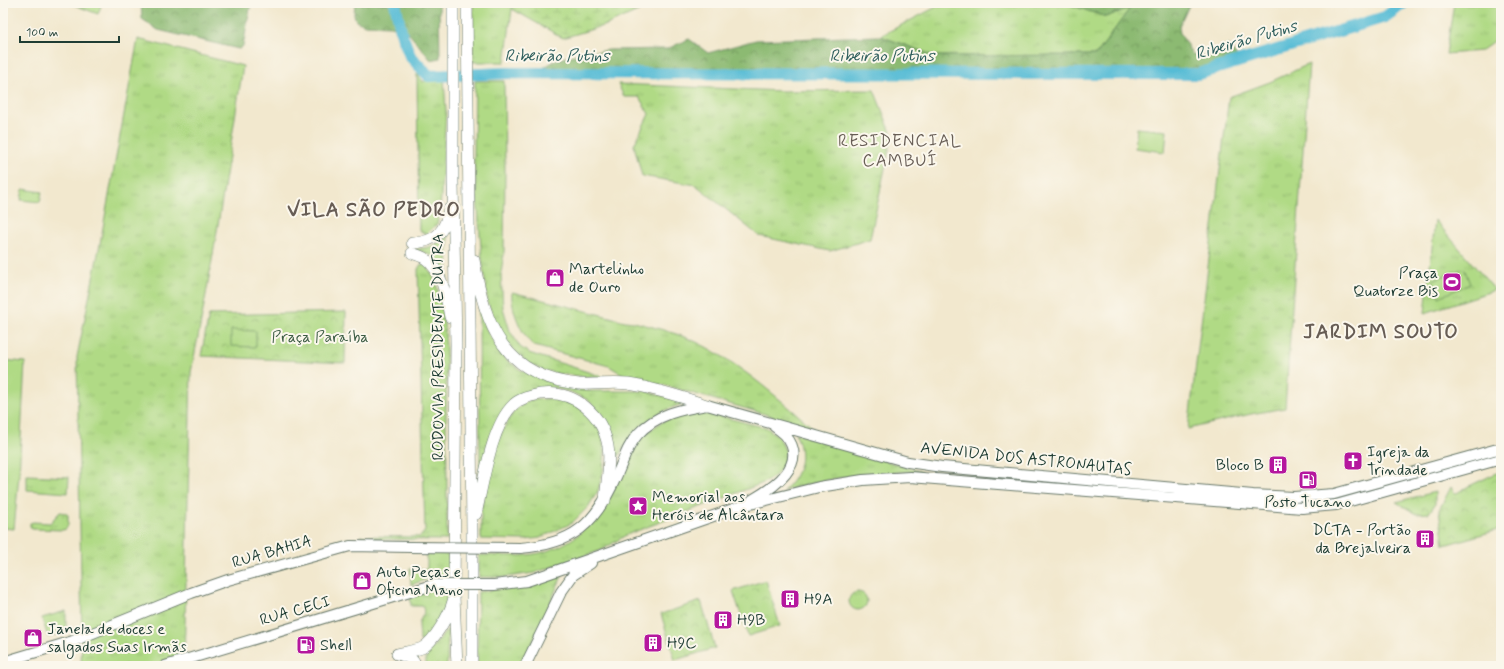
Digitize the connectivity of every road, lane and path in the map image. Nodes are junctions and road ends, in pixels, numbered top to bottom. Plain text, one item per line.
1 (453, 3) edge
2 (467, 3) edge
3 (453, 182) junction
4 (468, 226) junction
5 (456, 344) junction
6 (707, 405) junction
7 (770, 423) junction
8 (1501, 448) edge
9 (1501, 459) edge
10 (605, 501) junction
11 (742, 506) junction
12 (472, 534) junction
13 (520, 548) joint
14 (602, 556) junction
15 (494, 585) joint
16 (454, 596) junction
17 (397, 654) joint
18 (3, 662) edge
19 (165, 666) edge
20 (417, 666) edge
21 (457, 666) edge
22 (472, 666) edge
23 (525, 666) edge

1 - 3 highway, RODOVIA PRESIDENTE DUTRA
2 - 4 highway, RODOVIA PRESIDENTE DUTRA
3 - 5 highway, RODOVIA PRESIDENTE DUTRA
3 - 5 highway
4 - 6 highway
4 - 12 highway, RODOVIA PRESIDENTE DUTRA
5 - 16 highway, RODOVIA PRESIDENTE DUTRA
6 - 7 main road, AVENIDA DOS ASTRONAUTAS
6 - 10 main road, AVENIDA DOS ASTRONAUTAS
7 - 8 main road, AVENIDA DOS ASTRONAUTAS
7 - 11 main road
9 - 11 main road, AVENIDA DOS ASTRONAUTAS
10 - 12 highway
10 - 13 main road, AVENIDA DOS ASTRONAUTAS
11 - 14 main road, AVENIDA DOS ASTRONAUTAS
12 - 22 highway, RODOVIA PRESIDENTE DUTRA
13 - 18 main road, RUA BAHIA, bridge
14 - 15 main road, AVENIDA DOS ASTRONAUTAS
14 - 23 main road
15 - 19 main road, RUA CECI, bridge
16 - 17 highway
16 - 21 highway, RODOVIA PRESIDENTE DUTRA
17 - 20 main road

